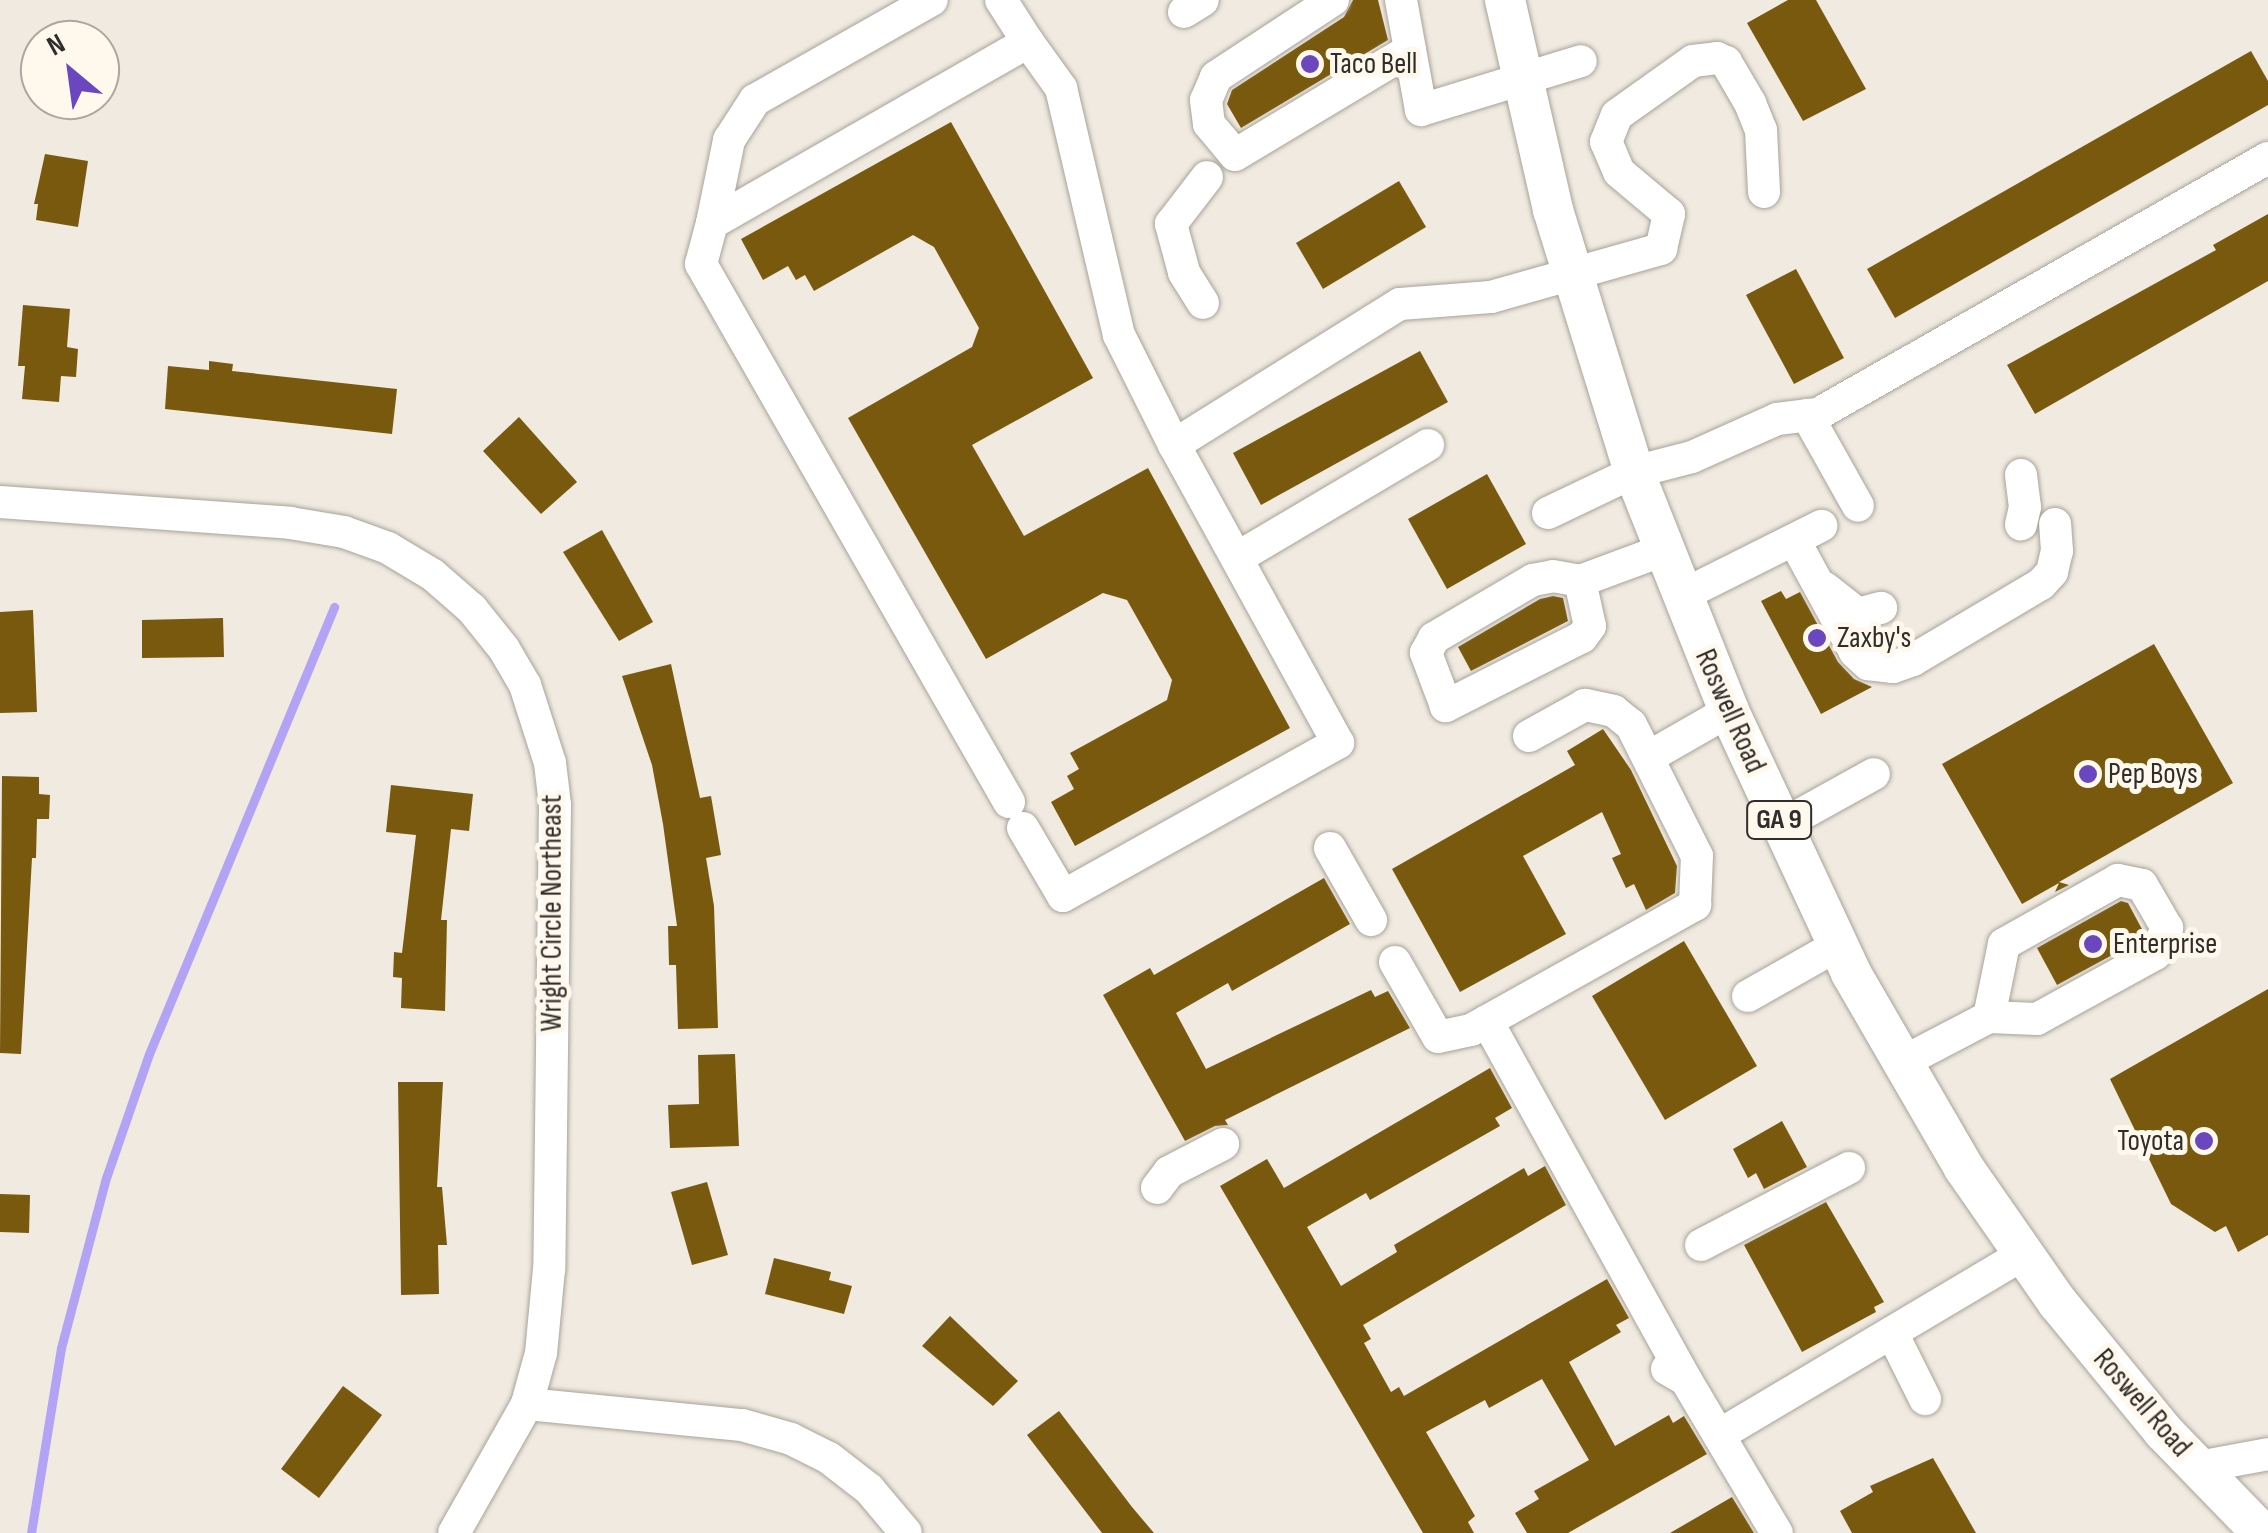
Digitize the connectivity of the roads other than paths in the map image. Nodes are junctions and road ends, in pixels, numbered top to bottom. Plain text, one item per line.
1 (932, 0) edge
2 (1001, 0) edge
3 (1333, 0) edge
4 (1401, 0) edge
5 (1506, 0) edge
6 (1028, 42) junction
7 (1410, 50) junction
8 (1581, 61) dead end
9 (1520, 77) junction
10 (2268, 158) edge
11 (1207, 177) dead end
12 (1764, 192) dead end
13 (712, 223) junction
14 (1572, 276) junction
15 (1203, 304) dead end
16 (1806, 415) junction
17 (1174, 445) junction
18 (1428, 445) dead end
19 (1634, 472) junction
20 (2021, 476) dead end
21 (0, 502) edge
22 (1858, 506) dead end
23 (1548, 513) dead end
24 (2054, 524) dead end
25 (2021, 525) dead end
26 (1664, 550) junction
27 (1237, 558) junction
28 (1816, 580) junction
29 (1580, 582) junction
30 (1681, 596) junction
31 (1881, 608) dead end
32 (1728, 711) junction
33 (1529, 736) dead end
34 (1649, 756) junction
35 (1874, 774) dead end
36 (1782, 825) junction
37 (1330, 848) dead end
38 (1371, 920) dead end
39 (1838, 945) junction
40 (1395, 962) dead end
41 (1748, 996) dead end
42 (1989, 1018) junction
43 (1486, 1021) junction
44 (1901, 1063) junction
45 (1223, 1144) dead end
46 (1849, 1168) dead end
47 (1157, 1188) dead end
48 (1700, 1245) dead end
49 (2024, 1254) junction
50 (1892, 1333) junction
51 (1656, 1364) dead end
52 (1686, 1380) junction
53 (1925, 1399) dead end
54 (527, 1404) junction
55 (1719, 1435) junction
56 (2268, 1454) edge
57 (2198, 1468) junction
58 (2263, 1525) edge
59 (454, 1533) edge
60 (906, 1533) edge
61 (1778, 1533) edge

1 - 13 street
2 - 6 street
3 - 7 street
4 - 7 street
5 - 9 main road, Roswell Road / GA 9
6 - 13 street
6 - 17 street
7 - 9 street
8 - 9 street
9 - 14 main road, Roswell Road / GA 9
10 - 16 street
11 - 15 street
12 - 14 street
13 - 27 street
14 - 17 street
14 - 19 main road, Roswell Road / GA 9
16 - 19 street
16 - 22 street
17 - 27 street
18 - 27 street
19 - 23 street
19 - 26 main road, Roswell Road / GA 9
20 - 25 street
21 - 54 street, Wright Circle Northeast
24 - 28 street
26 - 29 street
26 - 30 main road, Roswell Road / GA 9
28 - 30 street
28 - 31 street
29 - 29 street
30 - 32 main road, Roswell Road / GA 9
32 - 34 street
32 - 36 main road, Roswell Road / GA 9
33 - 34 street
34 - 43 street
35 - 36 street
36 - 39 main road, Roswell Road / GA 9
37 - 38 street
39 - 41 street
39 - 44 main road, Roswell Road / GA 9
40 - 43 street
42 - 42 street
42 - 44 street
43 - 52 street
44 - 49 main road, Roswell Road / GA 9
45 - 47 street
46 - 48 street
49 - 50 street
49 - 57 main road, Roswell Road / GA 9
50 - 53 street
50 - 55 street
51 - 52 street
52 - 55 street
54 - 59 street, Wright Circle Northeast
54 - 60 street
55 - 61 street
56 - 57 street
57 - 58 main road, Roswell Road / GA 9

